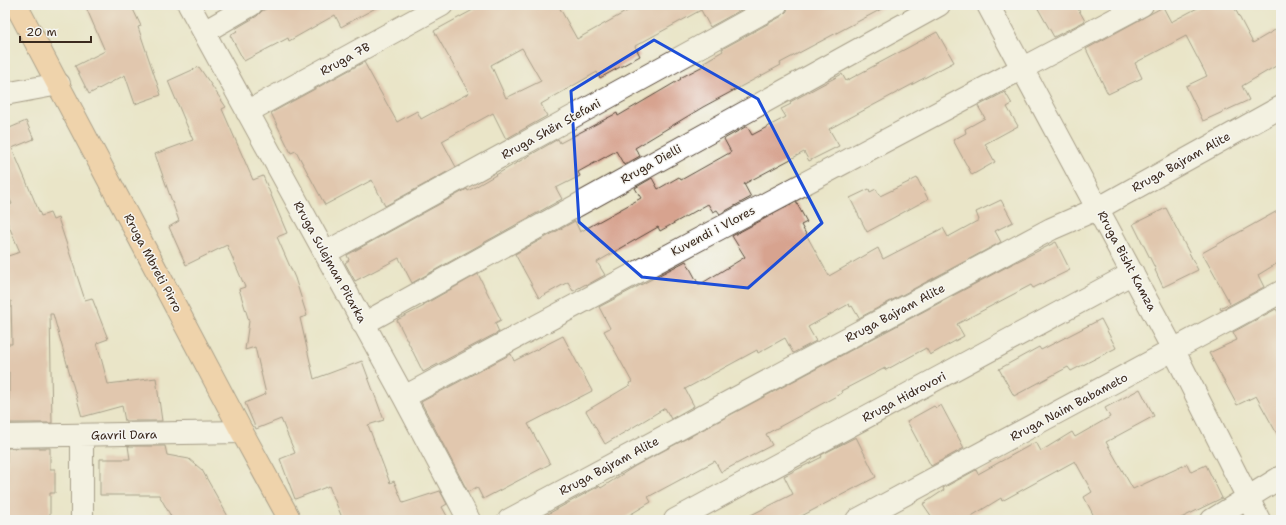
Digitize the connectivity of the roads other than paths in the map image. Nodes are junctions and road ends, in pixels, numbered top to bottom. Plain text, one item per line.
1 (16, 5) edge
2 (189, 5) edge
3 (251, 5) edge
4 (442, 5) edge
5 (776, 5) edge
6 (939, 5) edge
7 (988, 5) edge
8 (1142, 5) edge
9 (204, 32) junction
10 (1022, 68) junction
11 (59, 84) junction
12 (5, 94) edge
13 (1281, 107) edge
14 (247, 112) junction
15 (1099, 208) junction
16 (325, 253) junction
17 (1133, 273) junction
18 (1281, 292) edge
19 (363, 324) junction
20 (1174, 351) junction
21 (404, 397) junction
22 (242, 432) junction
23 (82, 435) junction
24 (5, 436) edge
25 (1281, 477) edge
26 (1247, 497) junction
27 (82, 520) edge
28 (290, 520) edge
29 (468, 520) edge
30 (509, 520) edge
31 (675, 520) edge
32 (857, 520) edge
33 (1212, 520) edge
34 (1259, 520) edge

1 - 11 main road, Rruga Mbreti Pirro
2 - 9 street, Rruga Sulejman Pitarka
3 - 9 street
4 - 14 street, Rruga 7B
5 - 16 street, Rruga Shën Stefani
6 - 19 street, Rruga Dielli
7 - 10 street, Rruga Bisht Kamza
8 - 10 street, Kuvendi i Vlores
9 - 14 street, Rruga Sulejman Pitarka
10 - 15 street, Rruga Bisht Kamza
10 - 21 street, Kuvendi i Vlores
11 - 12 street
11 - 22 main road, Rruga Mbreti Pirro
13 - 15 street, Rruga Bajram Alite
14 - 16 street, Rruga Sulejman Pitarka
15 - 17 street, Rruga Bisht Kamza
15 - 30 street, Rruga Bajram Alite
16 - 19 street, Rruga Sulejman Pitarka
17 - 20 street, Rruga Bisht Kamza
17 - 31 street, Rruga Hidrovori
18 - 20 street, Rruga Naim Babameto
19 - 21 street, Rruga Sulejman Pitarka
20 - 26 street, Rruga Bisht Kamza
20 - 32 street, Rruga Naim Babameto
21 - 29 street, Rruga Sulejman Pitarka
22 - 23 street, Gavril Dara
22 - 28 main road, Rruga Mbreti Pirro
23 - 24 street, Gavril Dara
23 - 27 street
25 - 26 street
26 - 33 street
26 - 34 street, Rruga Bisht Kamza

